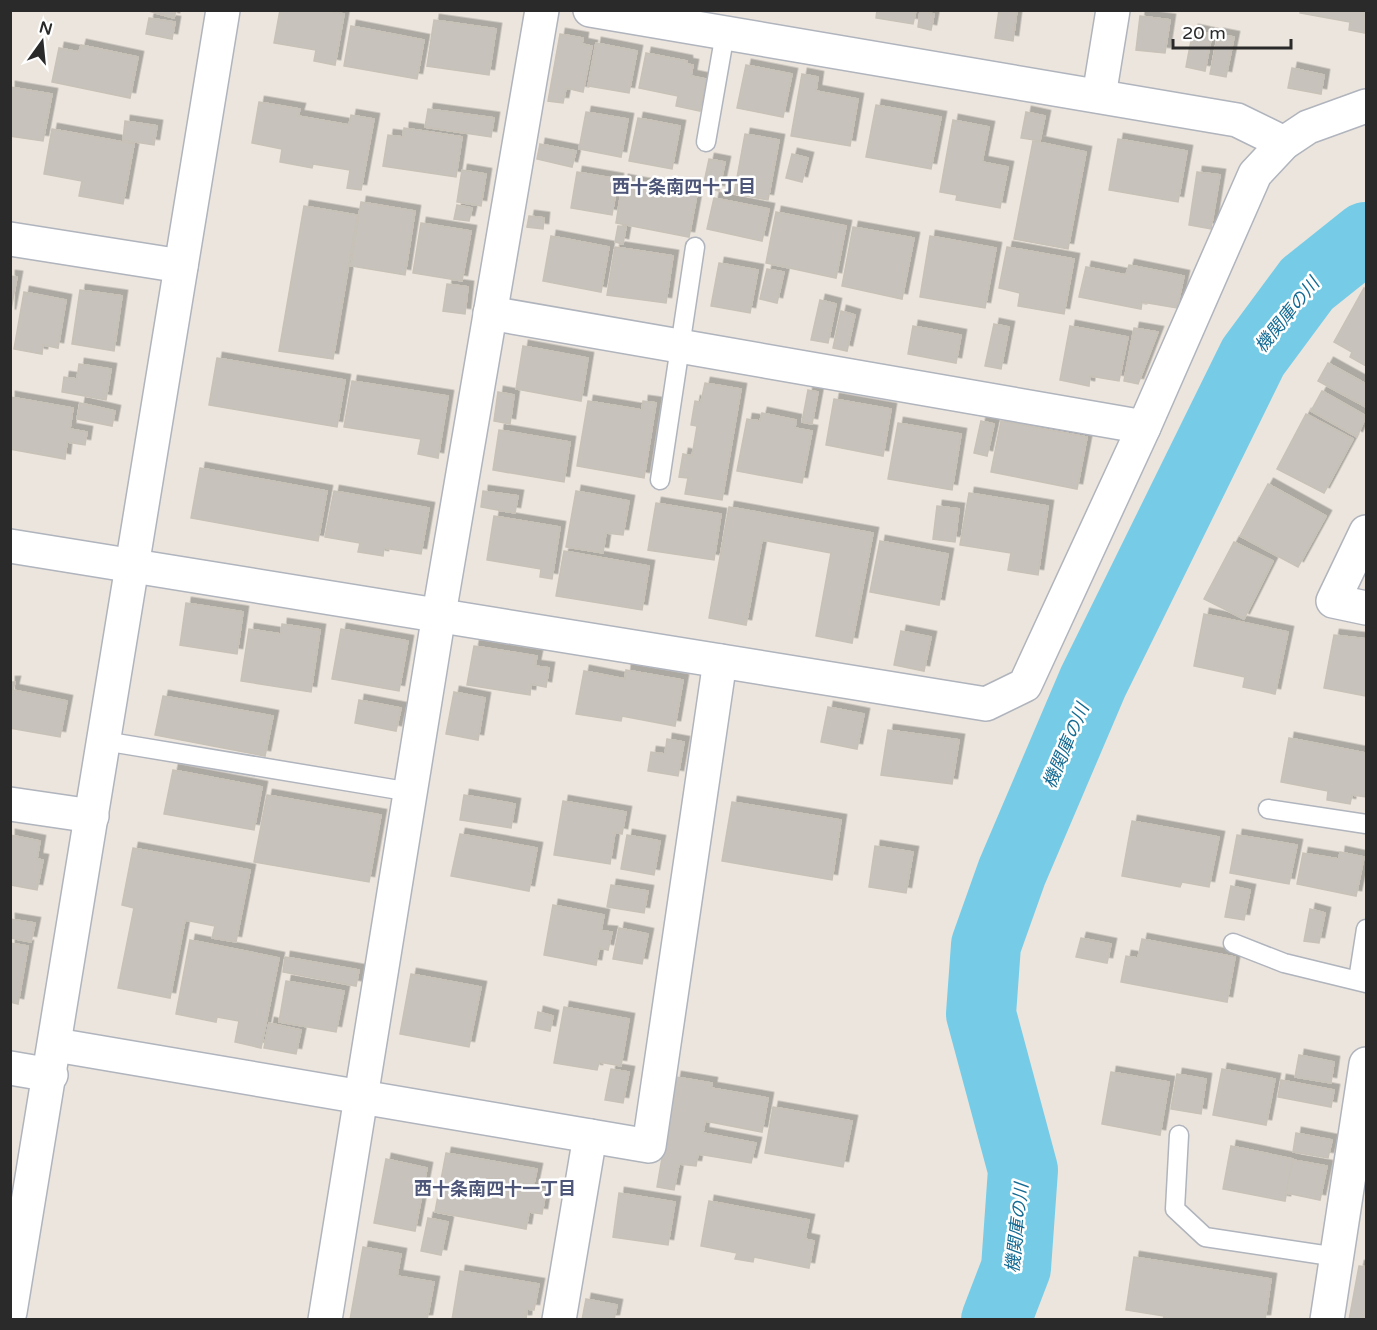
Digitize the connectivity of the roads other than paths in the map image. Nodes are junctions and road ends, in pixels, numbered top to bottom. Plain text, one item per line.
1 (223, 10) edge
2 (542, 10) edge
3 (590, 10) edge
4 (1113, 10) edge
5 (724, 33) junction
6 (1099, 96) junction
7 (1366, 106) edge
8 (706, 142) dead end
9 (1284, 143) junction
10 (10, 239) edge
11 (695, 247) dead end
12 (181, 266) junction
13 (490, 313) junction
14 (680, 346) junction
15 (1144, 427) junction
16 (660, 480) dead end
17 (1366, 532) edge
18 (10, 546) edge
19 (132, 565) junction
20 (1366, 608) edge
21 (440, 614) junction
22 (720, 661) junction
23 (104, 741) junction
24 (411, 792) junction
25 (10, 804) edge
26 (1269, 809) dead end
27 (93, 816) junction
28 (1366, 824) edge
29 (1366, 929) edge
30 (1233, 943) dead end
31 (1362, 982) edge
32 (53, 1060) junction
33 (1366, 1064) edge
34 (10, 1068) edge
35 (362, 1098) junction
36 (1179, 1135) dead end
37 (590, 1136) junction
38 (1336, 1257) junction
39 (10, 1312) edge
40 (325, 1320) edge
41 (559, 1320) edge
42 (1327, 1320) edge

1 - 12 street
2 - 13 street
3 - 5 street
4 - 6 street
5 - 6 street
5 - 8 lane
6 - 9 street
7 - 9 street
9 - 15 street
10 - 12 street
11 - 14 lane
12 - 19 street
13 - 14 street
13 - 21 street
14 - 15 street
14 - 16 lane
15 - 22 street
17 - 20 street
18 - 19 street
19 - 21 street
19 - 23 street
21 - 22 street
21 - 24 street
22 - 37 street
23 - 24 lane
23 - 27 street
24 - 35 street
25 - 27 street
26 - 28 lane
27 - 32 street
29 - 31 lane
30 - 31 lane
32 - 34 street
32 - 35 street
32 - 39 street
33 - 38 street
35 - 37 street
35 - 40 street
36 - 38 lane
37 - 41 street
38 - 42 street

